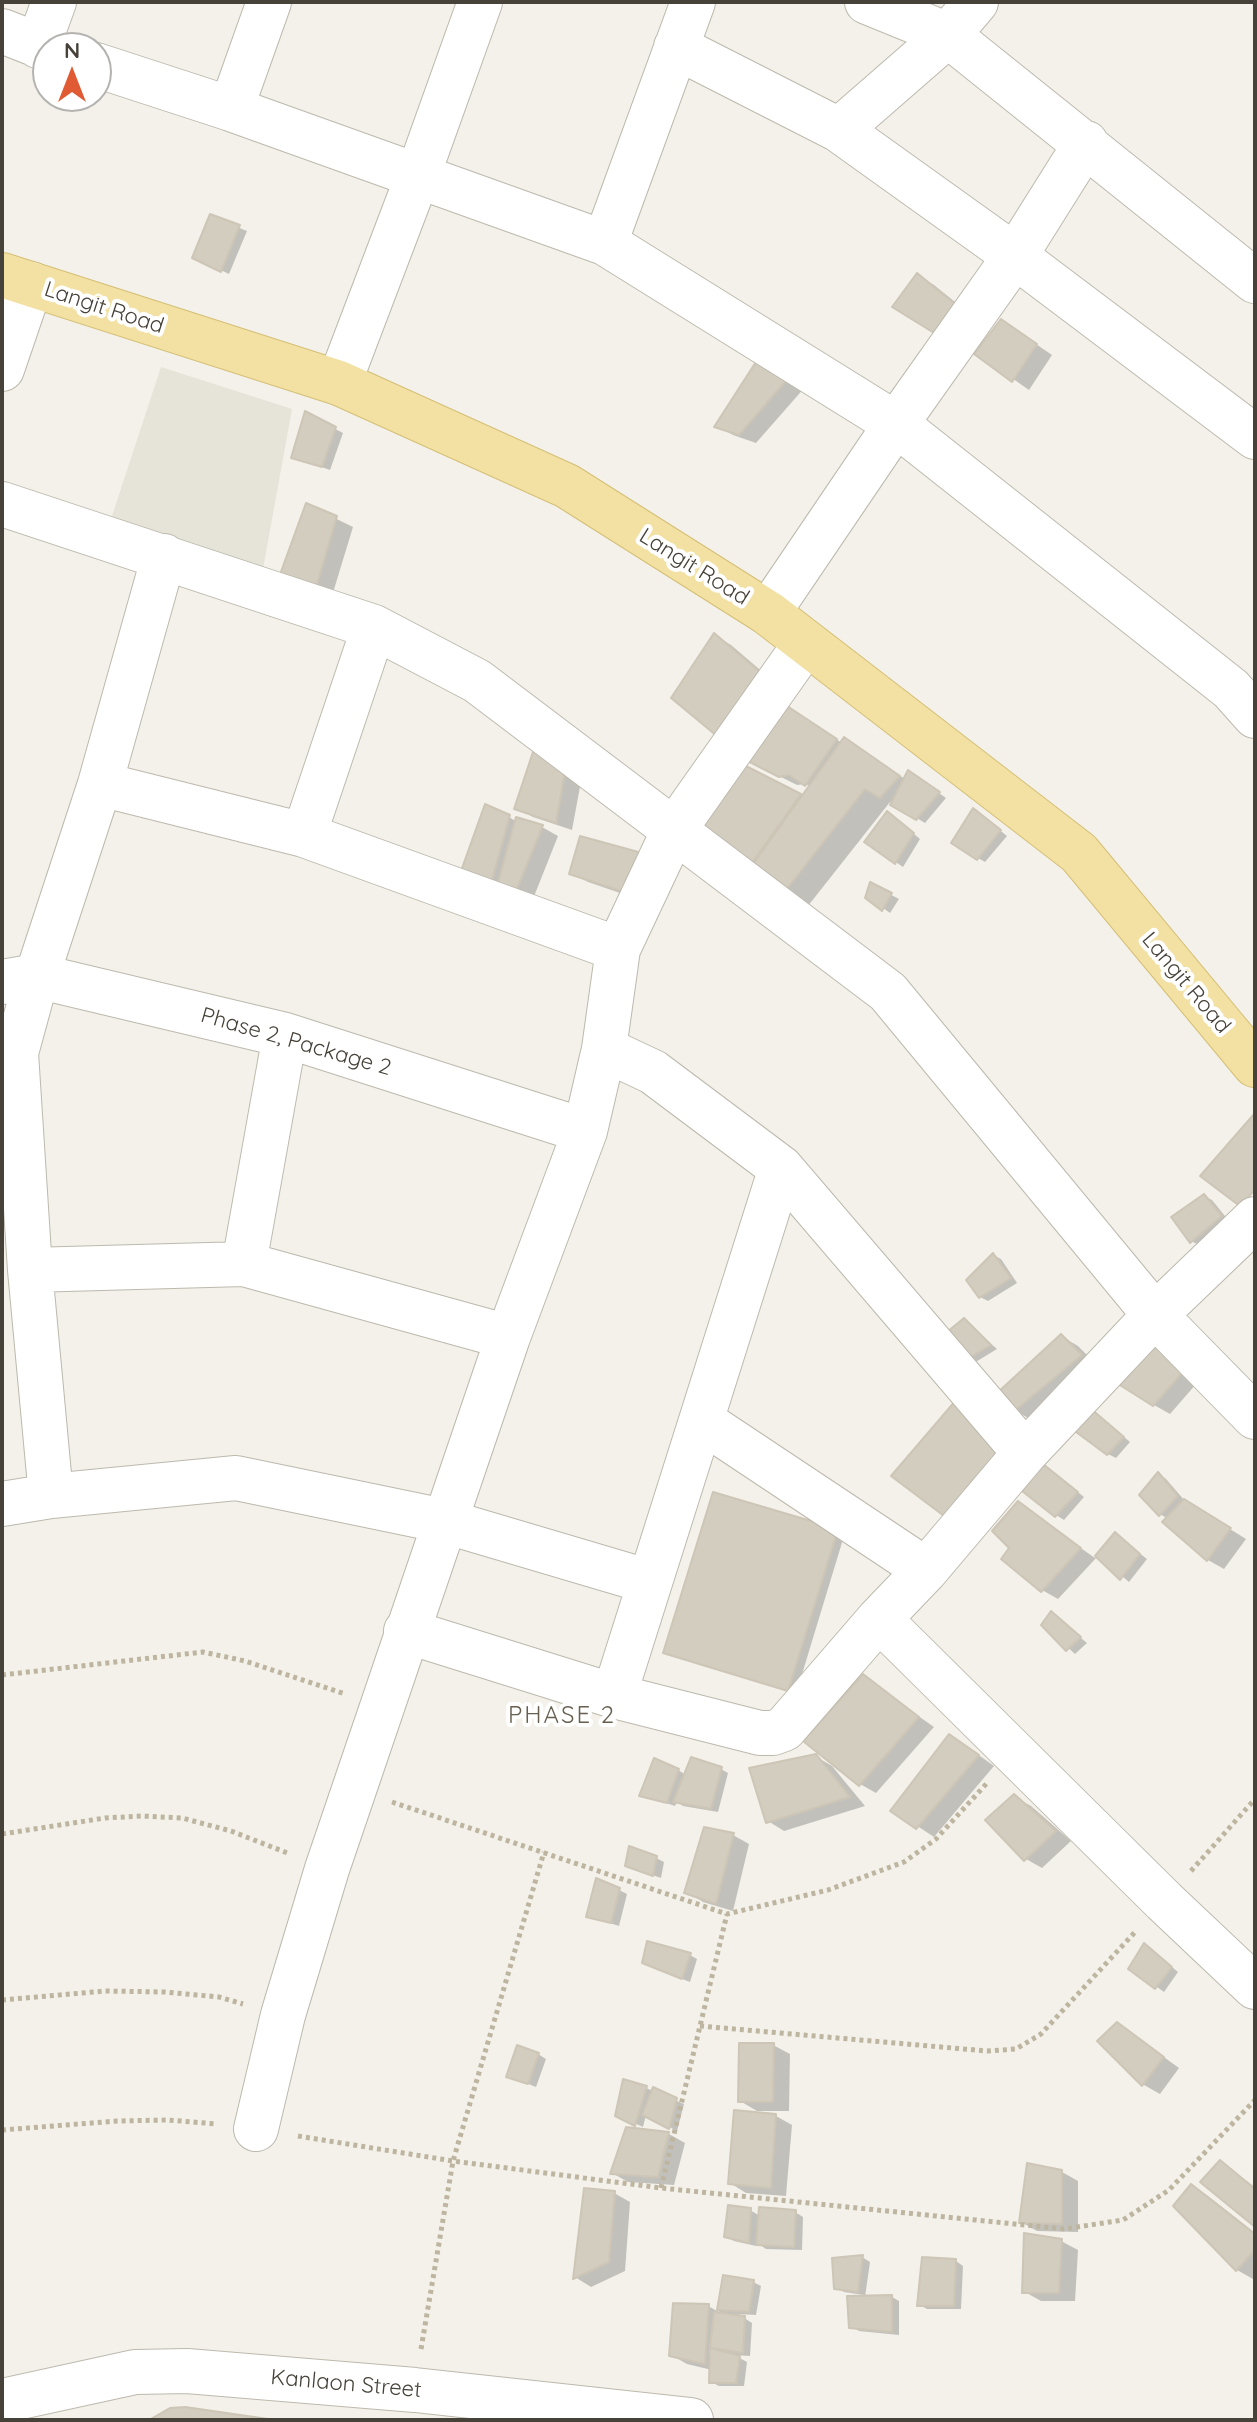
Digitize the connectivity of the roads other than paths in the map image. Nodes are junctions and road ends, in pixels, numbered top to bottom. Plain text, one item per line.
1 (54, 2) edge
2 (269, 2) edge
3 (480, 2) edge
4 (693, 2) edge
5 (867, 2) edge
6 (976, 2) edge
7 (948, 35) junction
8 (29, 42) edge
9 (676, 47) junction
10 (112, 70) edge
11 (231, 109) junction
12 (839, 130) junction
13 (1086, 143) junction
14 (417, 178) junction
15 (605, 243) junction
16 (1015, 256) junction
17 (17, 279) edge
18 (1255, 281) edge
19 (2, 369) edge
20 (339, 383) junction
21 (896, 424) junction
22 (1255, 437) edge
23 (2, 504) edge
24 (164, 556) junction
25 (768, 613) junction
26 (374, 627) junction
27 (806, 643) junction
28 (1255, 716) edge
29 (100, 784) junction
30 (674, 830) junction
31 (304, 835) junction
32 (618, 949) junction
33 (20, 979) edge
34 (285, 1035) junction
35 (604, 1049) junction
36 (1255, 1065) edge
37 (585, 1131) junction
38 (781, 1168) junction
39 (1255, 1219) edge
40 (244, 1264) junction
41 (30, 1270) junction
42 (1155, 1315) junction
43 (508, 1337) junction
44 (1255, 1417) edge
45 (702, 1421) junction
46 (1025, 1453) junction
47 (51, 1496) junction
48 (2, 1504) edge
49 (444, 1521) junction
50 (926, 1570) junction
51 (650, 1582) junction
52 (879, 1619) junction
53 (406, 1631) junction
54 (614, 1696) junction
55 (1255, 1987) edge
56 (256, 2129) road end
57 (2, 2401) edge
58 (2, 2409) edge
59 (626, 2416) edge
60 (9, 2420) edge
61 (691, 2420) edge

1 - 8 street
2 - 11 street
3 - 14 street
4 - 9 street
5 - 7 street
6 - 7 street
7 - 12 street
7 - 13 street
9 - 12 street
9 - 15 street
10 - 11 street
11 - 14 street
12 - 16 street
13 - 16 street
13 - 18 street
14 - 15 street
14 - 20 street
15 - 21 street
16 - 21 street
16 - 22 street
17 - 19 street
17 - 20 main road, Langit Road
20 - 25 main road, Langit Road
21 - 25 street
21 - 28 street
23 - 24 street
24 - 26 street
24 - 29 street
25 - 27 main road, Langit Road
26 - 30 street
26 - 31 street
27 - 30 street
27 - 36 main road, Langit Road
29 - 31 street
29 - 33 street
30 - 32 street
30 - 42 street
31 - 32 street
32 - 35 street
33 - 34 street, Phase 2, Package 2
33 - 41 street
34 - 37 street, Phase 2, Package 2
34 - 40 street
35 - 37 street
35 - 38 street
37 - 43 street
38 - 45 street
38 - 46 street
39 - 42 street
40 - 41 street
40 - 43 street
41 - 47 street
42 - 44 street
42 - 46 street
43 - 49 street
45 - 50 street
45 - 51 street
46 - 50 street
47 - 48 street
47 - 49 street
49 - 51 street
49 - 53 street
50 - 52 street
51 - 54 street
52 - 54 street
52 - 55 street
53 - 54 street
53 - 56 street
57 - 59 street, Kanlaon Street
58 - 60 street
59 - 61 street, Kanlaon Street

